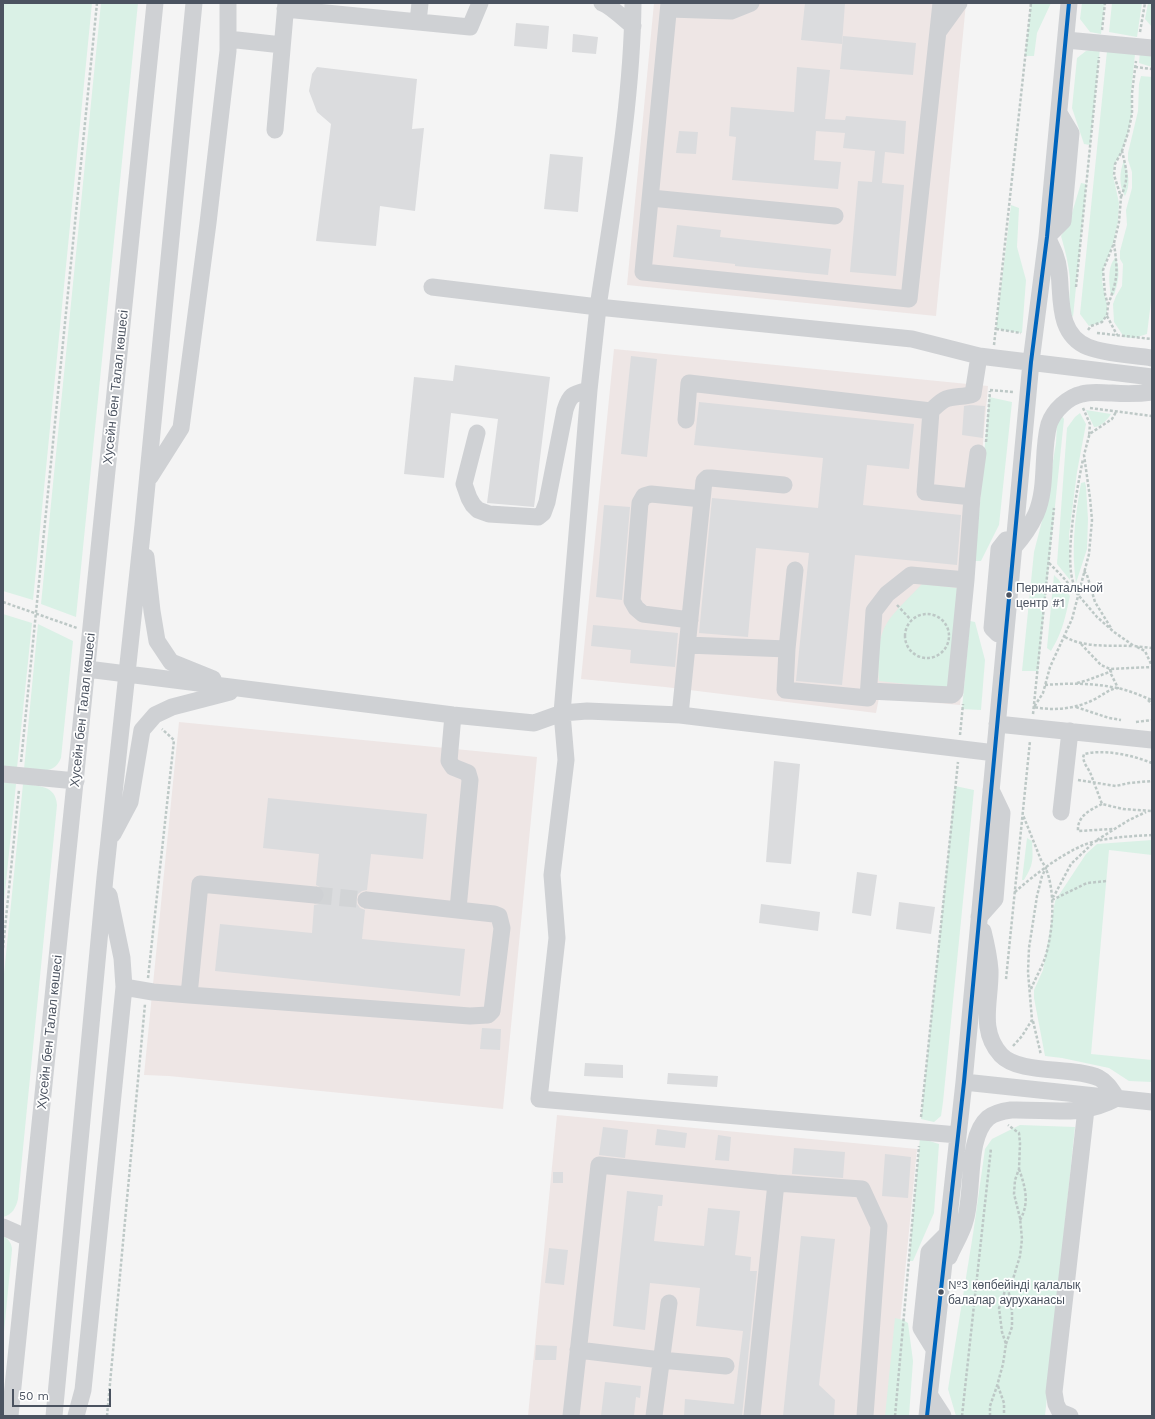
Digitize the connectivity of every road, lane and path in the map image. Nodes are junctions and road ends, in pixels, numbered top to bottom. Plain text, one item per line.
1 (97, 3) edge
2 (155, 3) edge
3 (194, 3) edge
4 (228, 3) edge
5 (420, 3) edge
6 (480, 3) edge
7 (602, 3) edge
8 (633, 3) edge
9 (751, 3) edge
10 (941, 3) edge
11 (959, 3) edge
12 (1031, 3) edge
13 (1069, 3) edge
14 (1105, 3) edge
15 (1145, 3) edge
16 (285, 6) edge
17 (669, 6) edge
18 (418, 22) junction
19 (633, 26) junction
20 (938, 32) junction
21 (228, 39) junction
22 (1066, 40) junction
23 (1100, 44) junction
24 (282, 45) junction
25 (1144, 47) edge
26 (1135, 67) junction
27 (1152, 69) edge
28 (275, 130) dead end
29 (1122, 151) junction
30 (1121, 197) junction
31 (651, 198) junction
32 (835, 216) dead end
33 (1047, 237) junction
34 (1114, 243) junction
35 (432, 288) dead end
36 (1076, 294) dead end
37 (1108, 305) junction
38 (598, 307) junction
39 (1107, 315) junction
40 (996, 329) junction
41 (1082, 332) dead end
42 (1087, 332) junction
43 (1022, 333) dead end
44 (1117, 335) junction
45 (1152, 339) edge
46 (986, 357) junction
47 (1152, 358) edge
48 (1031, 362) junction
49 (1152, 377) edge
50 (990, 383) dead end
51 (588, 390) junction
52 (990, 390) junction
53 (1014, 392) dead end
54 (1152, 392) edge
55 (1078, 408) dead end
56 (1083, 408) junction
57 (931, 411) junction
58 (1116, 412) junction
59 (1152, 416) edge
60 (686, 420) dead end
61 (477, 433) dead end
62 (1089, 436) junction
63 (982, 448) joint
64 (1084, 455) junction
65 (1087, 477) junction
66 (1079, 478) junction
67 (147, 481) junction
68 (784, 485) dead end
69 (972, 497) junction
70 (702, 499) junction
71 (143, 525) junction
72 (1010, 544) junction
73 (1049, 563) dead end
74 (795, 570) dead end
75 (1084, 571) junction
76 (966, 580) junction
77 (1078, 593) junction
78 (887, 594) junction
79 (3, 602) edge
80 (36, 614) junction
81 (690, 620) junction
82 (911, 620) junction
83 (1114, 632) junction
84 (91, 633) junction
85 (1064, 637) junction
86 (1081, 644) junction
87 (688, 645) junction
88 (1134, 646) junction
89 (1152, 648) edge
90 (787, 649) junction
91 (1152, 666) edge
92 (87, 669) junction
93 (1110, 670) junction
94 (126, 674) junction
95 (1074, 684) junction
96 (1045, 685) junction
97 (1118, 688) junction
98 (239, 689) junction
99 (868, 691) junction
100 (1146, 698) junction
101 (1152, 700) edge
102 (963, 701) dead end
103 (1152, 704) edge
104 (1071, 706) junction
105 (562, 713) junction
106 (453, 715) junction
107 (680, 715) junction
108 (151, 720) junction
109 (1152, 720) edge
110 (1127, 721) dead end
111 (1134, 722) dead end
112 (997, 724) junction
113 (1070, 731) junction
114 (1152, 740) edge
115 (959, 750) junction
116 (987, 752) junction
117 (1152, 763) edge
118 (20, 768) dead end
119 (3, 774) edge
120 (1152, 775) edge
121 (1065, 778) junction
122 (1151, 780) edge
123 (76, 781) junction
124 (1094, 782) junction
125 (19, 784) dead end
126 (1102, 804) junction
127 (1152, 811) edge
128 (1061, 812) dead end
129 (1148, 812) junction
130 (1023, 814) dead end
131 (1114, 829) junction
132 (1152, 835) edge
133 (1095, 841) junction
134 (109, 842) junction
135 (1046, 868) junction
136 (105, 878) junction
137 (1107, 881) dead end
138 (1015, 892) dead end
139 (315, 895) tunnel mouth
140 (1052, 898) junction
141 (366, 900) tunnel mouth
142 (458, 909) junction
143 (979, 917) junction
144 (3, 948) edge
145 (124, 987) junction
146 (146, 990) junction
147 (1030, 990) junction
148 (189, 995) junction
149 (1032, 1020) junction
150 (1010, 1049) dead end
151 (1043, 1059) dead end
152 (964, 1082) junction
153 (1117, 1098) junction
154 (1152, 1102) edge
155 (1086, 1109) junction
156 (1005, 1124) dead end
157 (920, 1132) junction
158 (958, 1135) junction
159 (991, 1147) dead end
160 (1019, 1169) junction
161 (776, 1183) junction
162 (1020, 1221) junction
163 (3, 1227) edge
164 (947, 1234) junction
165 (28, 1238) junction
166 (943, 1269) junction
167 (1008, 1287) junction
168 (669, 1303) dead end
169 (1006, 1344) junction
170 (934, 1349) junction
171 (578, 1350) junction
172 (661, 1360) junction
173 (726, 1366) dead end
174 (998, 1386) junction
175 (930, 1396) junction
176 (10, 1416) edge
177 (54, 1416) edge
178 (76, 1416) edge
179 (107, 1416) edge
180 (571, 1416) edge
181 (654, 1416) edge
182 (752, 1416) edge
183 (865, 1416) edge
184 (895, 1416) edge
185 (928, 1416) edge
186 (943, 1416) edge
187 (962, 1416) edge
188 (990, 1416) edge
189 (1004, 1416) edge
190 (1070, 1416) edge

1 - 80 path
2 - 84 street, Хусейн бен Талал көшесі
3 - 67 street
4 - 21 street
5 - 18 street
6 - 18 street
7 - 19 street
8 - 19 street
9 - 17 street
10 - 20 street
11 - 20 street
12 - 40 path
13 - 22 street
14 - 23 path
15 - 25 path
16 - 18 street
16 - 24 street
17 - 31 street
19 - 38 street
20 - 31 street
21 - 24 street
21 - 67 street
22 - 23 street
22 - 33 street
23 - 25 street
23 - 36 path
24 - 28 street
25 - 26 path
26 - 27 path
26 - 29 path
29 - 30 path
29 - 30 path
30 - 34 path
31 - 32 street
33 - 47 street
33 - 48 street
34 - 37 path
34 - 37 path
35 - 38 street
37 - 39 path
38 - 46 street
38 - 51 street
39 - 42 path
39 - 44 path
40 - 43 path
40 - 46 path
41 - 42 path
42 - 44 path
44 - 45 path
46 - 48 street
46 - 57 street
48 - 49 street
48 - 72 street
50 - 52 path
51 - 61 street
51 - 105 street
52 - 53 path
52 - 63 path
54 - 72 street
55 - 56 path
56 - 58 path
56 - 62 path
57 - 60 street
57 - 69 street
58 - 59 path
58 - 62 path
62 - 64 path
63 - 69 street
64 - 65 path
64 - 66 path
65 - 66 path
65 - 75 path
66 - 77 path
67 - 71 street
68 - 70 street
69 - 76 street
70 - 81 street
70 - 81 street
71 - 94 street
71 - 98 street
72 - 112 street
72 - 116 street
73 - 77 path
74 - 90 street
75 - 77 path
75 - 83 path
76 - 78 street
76 - 99 street
77 - 83 path
77 - 85 path
78 - 82 path
78 - 99 street
79 - 80 path
80 - 84 path
80 - 118 path
81 - 87 street
82 - 82 path
83 - 88 path
84 - 92 street, Хусейн бен Талал көшесі
85 - 86 path
85 - 96 path
86 - 88 path
86 - 93 path
87 - 90 street
87 - 107 street
88 - 89 path
88 - 91 path
90 - 99 street
91 - 93 path
92 - 94 street
92 - 123 street, Хусейн бен Талал көшесі
93 - 95 path
93 - 97 path
94 - 98 street
94 - 134 street
95 - 96 path
95 - 97 path
96 - 104 path
97 - 100 path
97 - 104 path
98 - 106 street
98 - 108 street
100 - 101 path
100 - 103 path
102 - 115 path
104 - 110 path
105 - 106 street
105 - 107 street
105 - 157 street
106 - 142 street
107 - 115 street
108 - 134 street
108 - 146 path
109 - 111 path
112 - 113 street
112 - 143 street
113 - 114 street
113 - 121 street
115 - 116 street
115 - 157 path
116 - 152 street
117 - 124 path
119 - 123 street
120 - 122 path
121 - 124 path
121 - 128 street
122 - 124 path
123 - 165 street, Хусейн бен Талал көшесі
124 - 126 path
125 - 144 path
126 - 129 path
126 - 131 path
127 - 129 path
129 - 131 path
130 - 135 path
131 - 133 path
132 - 133 path
133 - 135 path
133 - 140 path
134 - 136 street
135 - 138 path
135 - 140 path
135 - 147 path
136 - 145 street
136 - 177 street
137 - 140 path
139 - 148 street
140 - 147 path
141 - 142 street
142 - 148 street
143 - 152 street
143 - 153 street
145 - 146 street
145 - 178 street
146 - 148 street
146 - 179 path
147 - 149 path
149 - 150 path
149 - 151 path
152 - 153 street
152 - 158 street
153 - 154 street
153 - 155 street
155 - 166 street
155 - 190 street
156 - 160 path
157 - 158 street
157 - 184 path
158 - 164 street
159 - 187 path
160 - 162 path
160 - 162 path
161 - 171 street
161 - 182 street
161 - 183 street
162 - 167 path
163 - 165 street
164 - 166 street
164 - 170 street
165 - 176 street, Хусейн бен Талал көшесі
166 - 170 street
167 - 169 path
167 - 169 path
168 - 172 street
169 - 174 path
170 - 175 street
171 - 172 street
171 - 180 street
172 - 173 street
172 - 181 street
174 - 188 path
174 - 189 path
175 - 185 street
175 - 186 street

